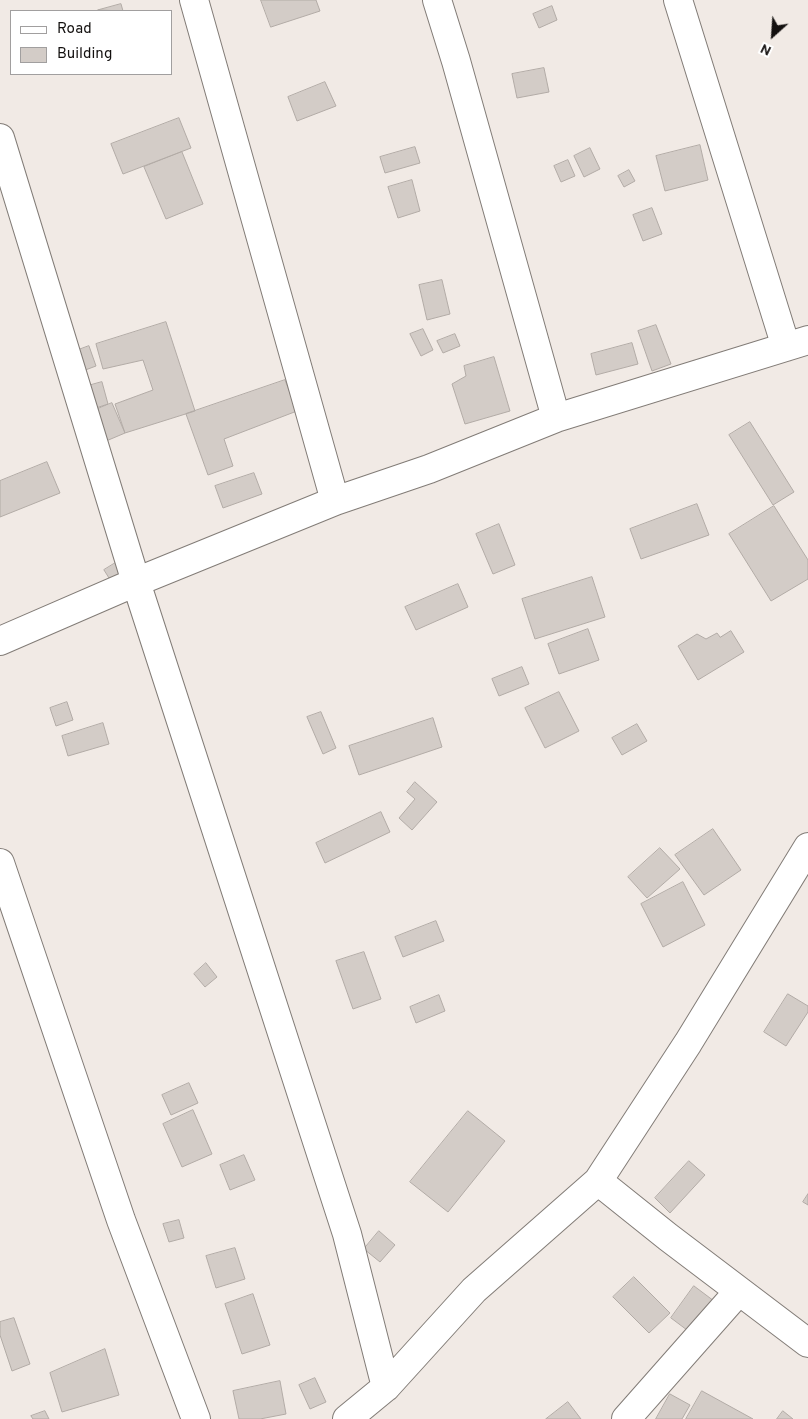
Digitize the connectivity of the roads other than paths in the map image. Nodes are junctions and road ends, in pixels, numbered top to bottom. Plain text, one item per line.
1 (194, 0) edge
2 (438, 0) edge
3 (678, 0) edge
4 (0, 138) edge
5 (797, 344) edge
6 (556, 418) junction
7 (335, 501) junction
8 (136, 582) junction
9 (0, 641) edge
10 (808, 847) edge
11 (0, 863) edge
12 (598, 1181) junction
13 (739, 1291) junction
14 (808, 1343) edge
15 (386, 1387) junction
16 (196, 1419) edge
17 (347, 1419) edge
18 (626, 1419) edge

1 - 7 street
2 - 6 street
3 - 5 street
4 - 8 street
5 - 6 street
6 - 7 street
7 - 8 street
8 - 9 street
8 - 15 street
10 - 12 street
11 - 16 street
12 - 13 street
12 - 15 street
13 - 14 street
13 - 18 street
15 - 17 street

